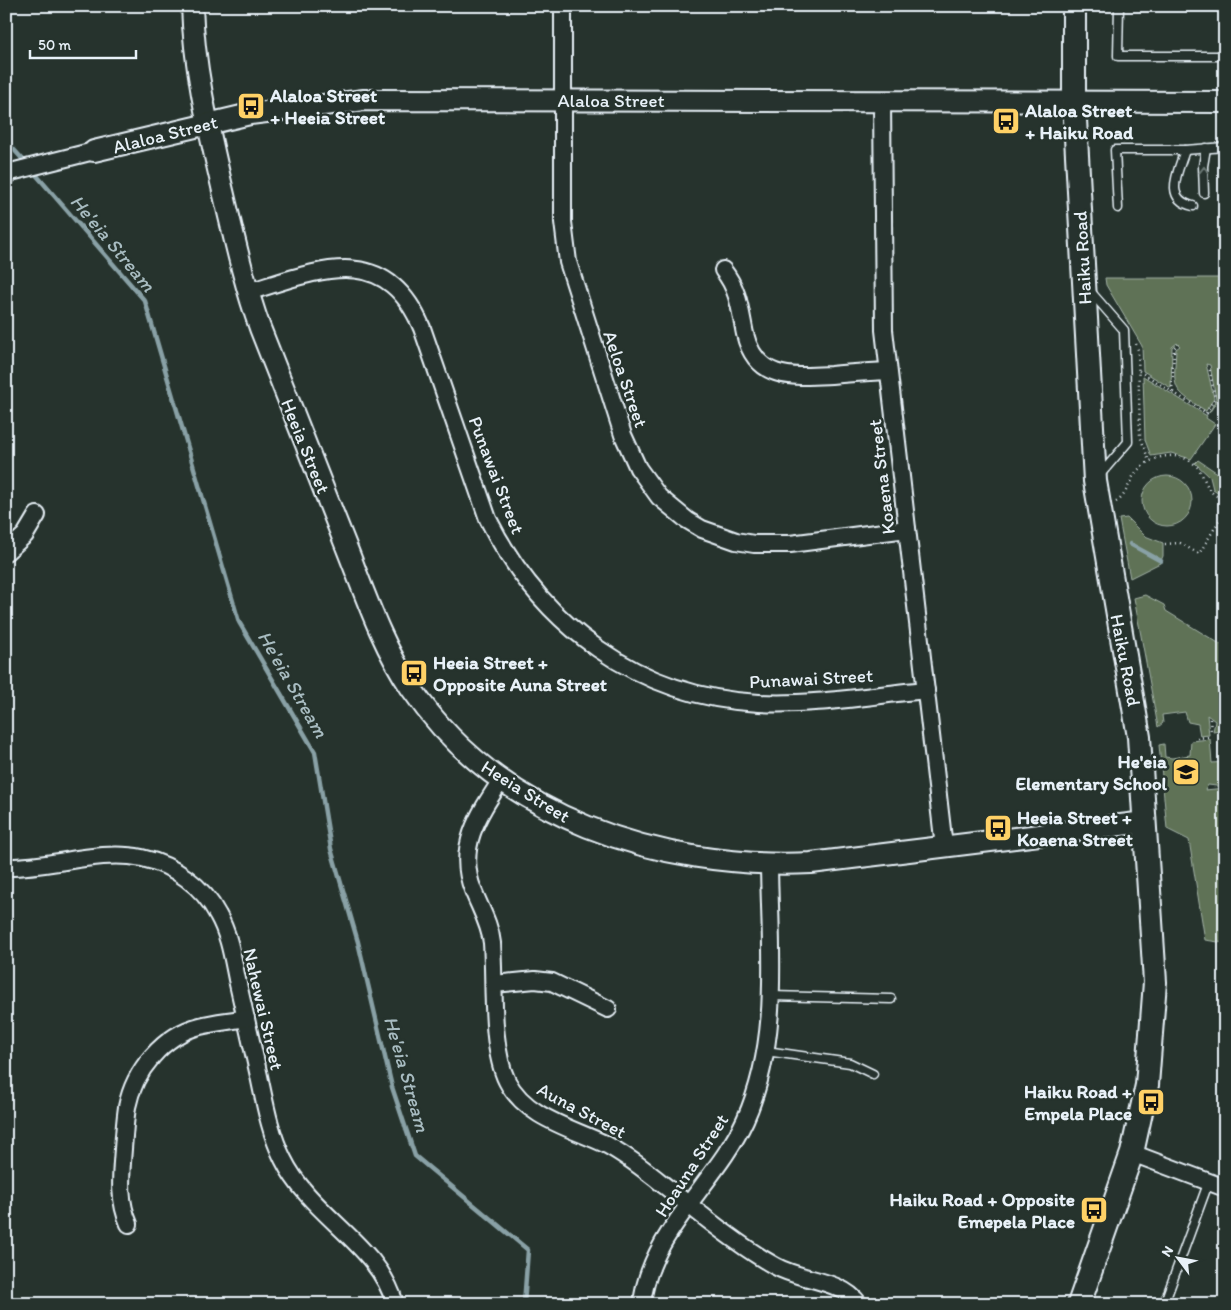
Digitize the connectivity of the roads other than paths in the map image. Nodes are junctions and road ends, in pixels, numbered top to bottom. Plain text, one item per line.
1 (192, 6) edge
2 (563, 6) edge
3 (1074, 6) edge
4 (1119, 6) edge
5 (1225, 56) edge
6 (563, 100) junction
7 (882, 101) junction
8 (1074, 101) junction
9 (1225, 102) edge
10 (207, 123) junction
11 (1225, 147) edge
12 (1206, 148) junction
13 (1185, 150) junction
14 (94, 152) joint
15 (6, 173) edge
16 (1204, 193) dead end
17 (1193, 206) dead end
18 (1118, 208) dead end
19 (723, 270) dead end
20 (1084, 284) junction
21 (248, 292) junction
22 (888, 371) junction
23 (1095, 481) junction
24 (37, 515) dead end
25 (907, 529) junction
26 (6, 552) edge
27 (926, 690) junction
28 (502, 780) junction
29 (1145, 822) junction
30 (944, 847) junction
31 (769, 865) junction
32 (6, 867) edge
33 (494, 984) junction
34 (771, 996) junction
35 (891, 999) dead end
36 (608, 1009) dead end
37 (246, 1018) junction
38 (766, 1051) junction
39 (873, 1074) dead end
40 (1132, 1153) junction
41 (1209, 1181) junction
42 (1225, 1188) edge
43 (689, 1206) junction
44 (129, 1224) dead end
45 (395, 1304) edge
46 (642, 1304) edge
47 (859, 1304) edge
48 (1079, 1304) edge
49 (1164, 1304) edge

1 - 10 street, Heeia Street
2 - 6 street, Aeloa Street
3 - 8 main road, Haiku Road
4 - 5 lane
6 - 7 street, Alaloa Street
6 - 10 street, Alaloa Street
6 - 25 street, Aeloa Street
7 - 8 street, Alaloa Street
7 - 22 street, Koaena Street
8 - 9 street, Alaloa Street
8 - 20 main road, Haiku Road
10 - 14 street, Alaloa Street
10 - 21 street, Heeia Street
11 - 12 lane
12 - 13 lane
16 -> 12 lane
13 - 17 lane
13 - 18 lane
14 - 15 street, Alaloa Street
19 - 22 street
20 - 23 main road, Haiku Road
20 - 23 lane
21 - 27 street, Punawai Street
21 - 28 street, Heeia Street
22 - 25 street, Koaena Street
23 - 29 main road, Haiku Road
24 - 26 street
25 - 27 street, Koaena Street
27 - 30 street, Koaena Street
28 - 31 street, Heeia Street
28 - 33 street, Auna Street
29 - 30 street, Heeia Street
29 - 40 main road, Haiku Road
30 - 31 street, Heeia Street
31 - 34 street, Hoauna Street
32 - 37 street, Nahewai Street
33 - 36 street
33 - 43 street, Auna Street
34 - 35 lane
34 - 38 street, Hoauna Street
37 - 44 street
37 - 45 street, Nahewai Street
38 - 39 lane
38 - 43 street, Hoauna Street
40 - 41 street
40 - 48 main road, Haiku Road
41 - 42 street
41 - 49 lane
43 - 46 street, Hoauna Street
43 - 47 street, Auna Street

